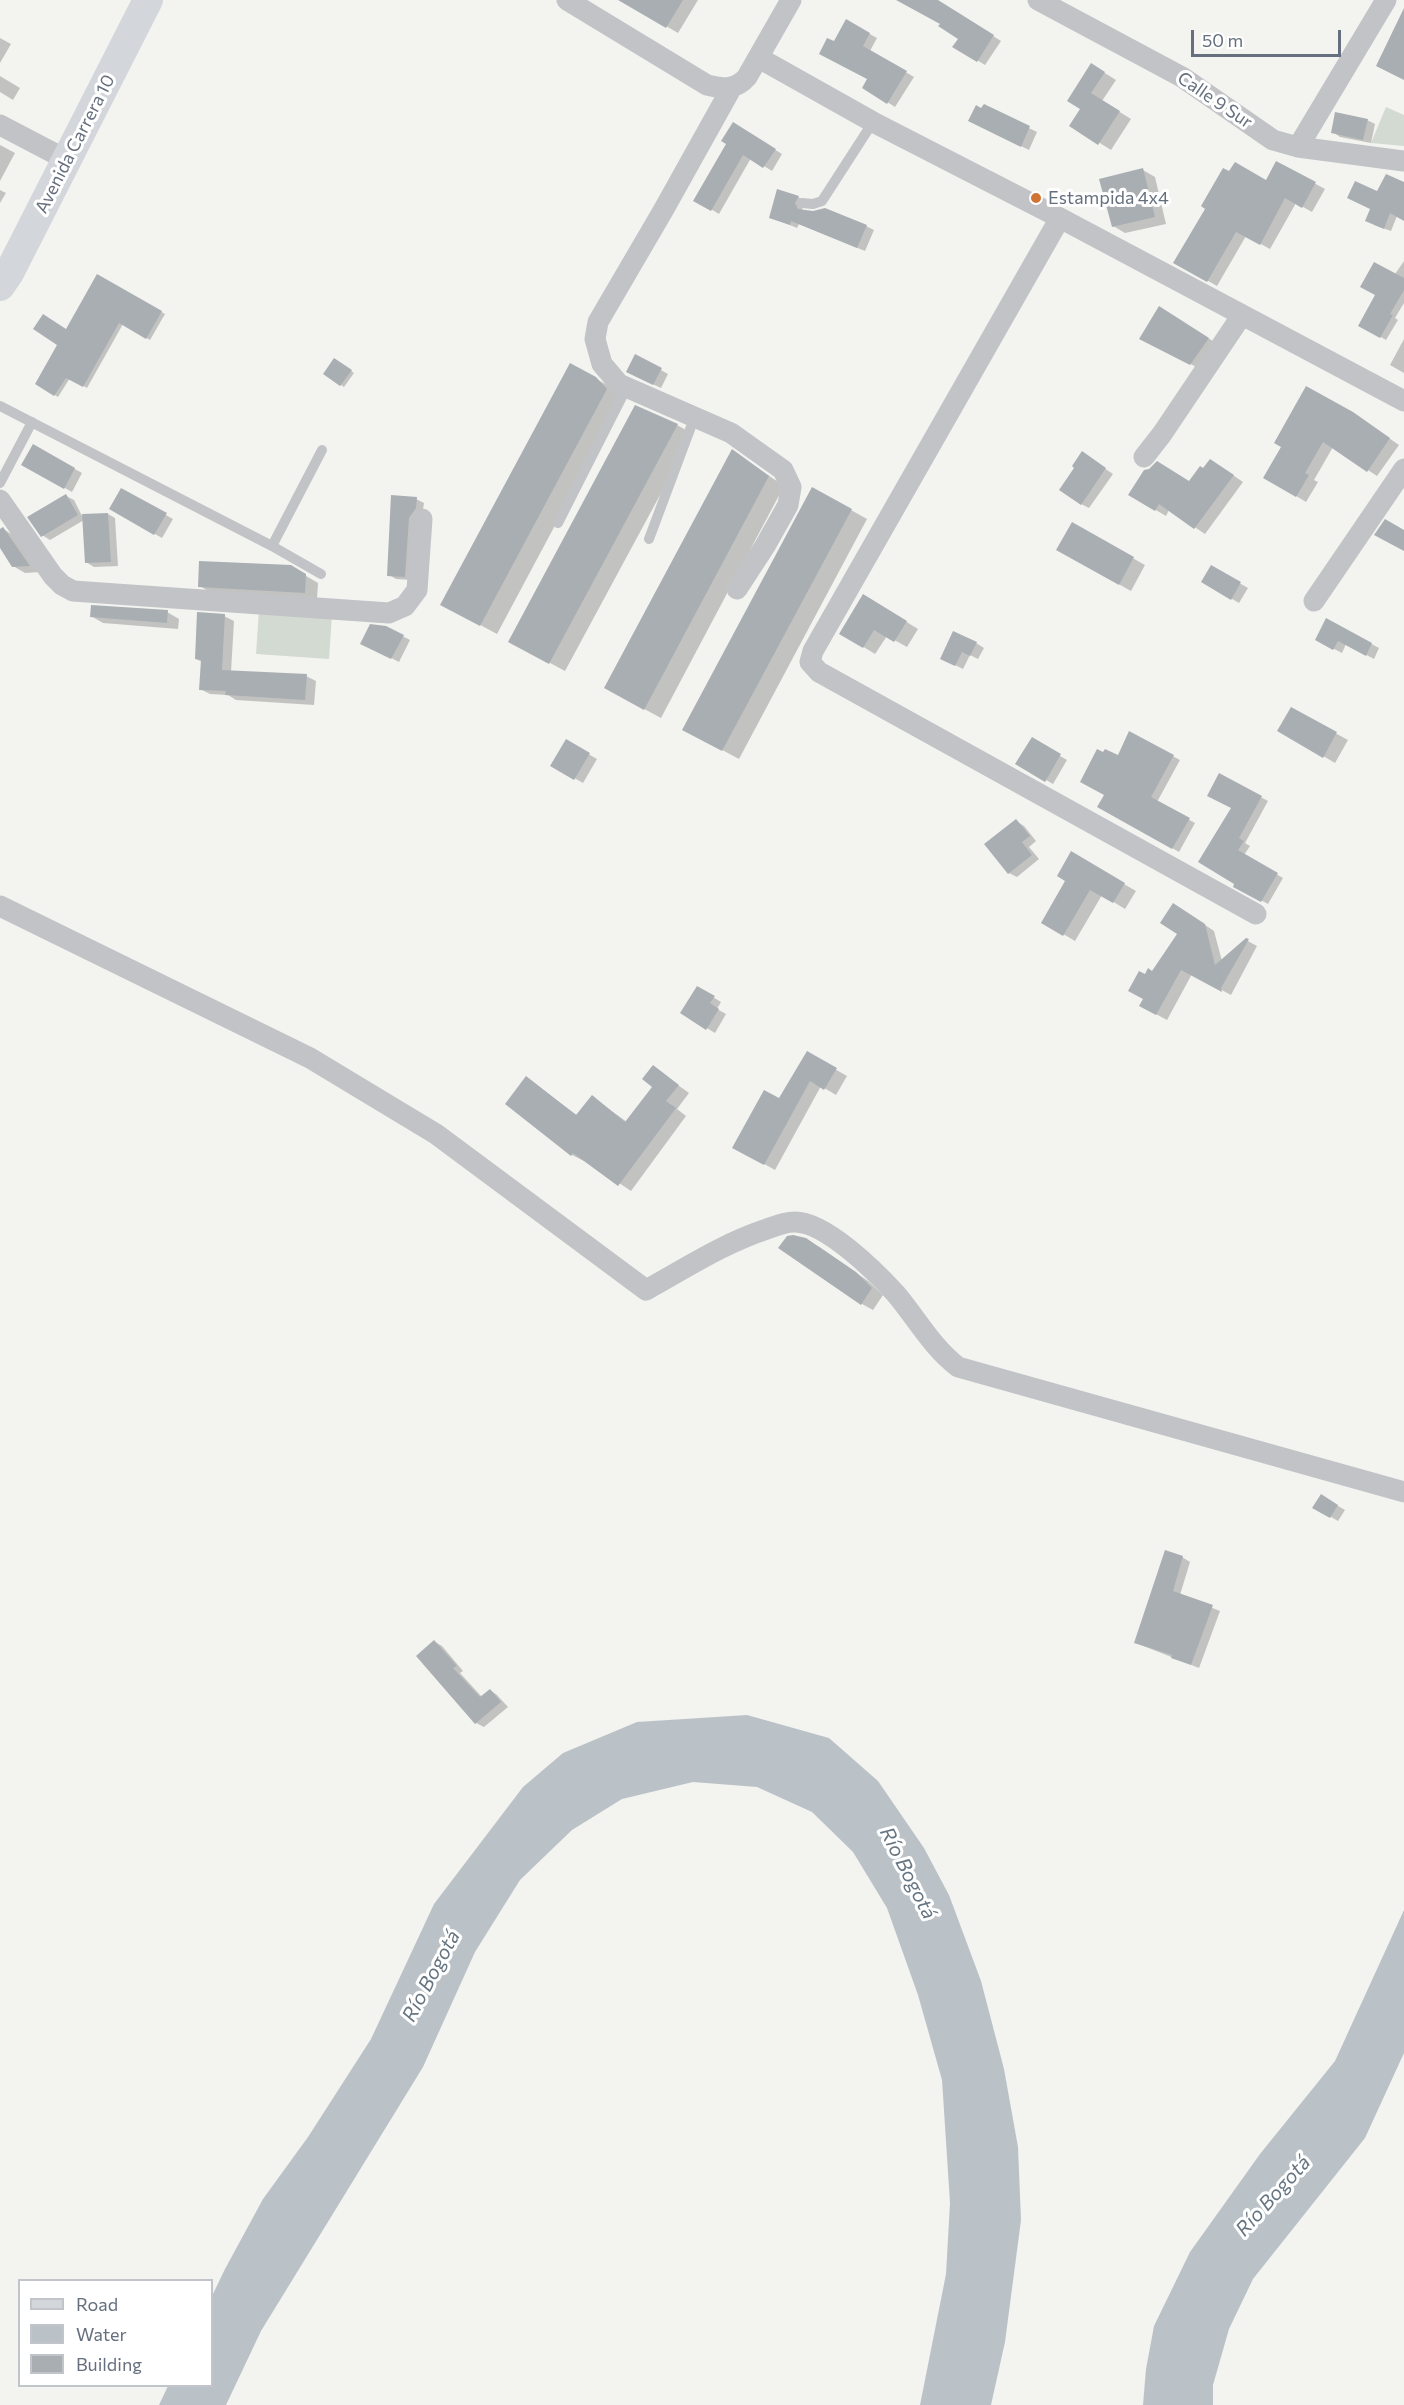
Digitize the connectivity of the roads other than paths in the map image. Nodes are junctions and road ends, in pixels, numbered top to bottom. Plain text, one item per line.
1 (148, 0) edge
2 (791, 0) edge
3 (1038, 0) edge
4 (1386, 0) edge
5 (574, 2) edge
6 (759, 58) junction
7 (732, 87) junction
8 (873, 122) junction
9 (0, 125) edge
10 (1298, 147) junction
11 (67, 160) junction
12 (1404, 160) edge
13 (802, 202) dead end
14 (1060, 218) junction
15 (3, 276) edge
16 (1242, 315) junction
17 (627, 387) junction
18 (1404, 401) edge
19 (0, 406) edge
20 (695, 417) junction
21 (32, 422) junction
22 (322, 450) dead end
23 (1144, 457) dead end
24 (1404, 469) edge
25 (0, 483) edge
26 (0, 500) edge
27 (422, 519) dead end
28 (558, 523) dead end
29 (650, 539) dead end
30 (272, 546) junction
31 (321, 574) dead end
32 (737, 589) dead end
33 (1314, 601) dead end
34 (0, 906) edge
35 (1256, 914) dead end
36 (1404, 1492) edge

1 - 11 street, Avenida Carrera 10
2 - 6 street
3 - 10 street, Calle 9 Sur
4 - 10 street
5 - 7 street
6 - 7 street
6 - 8 street
7 - 17 street
8 - 13 lane
8 - 14 street
9 - 11 street
10 - 12 street, Calle 9 Sur
11 - 15 street, Avenida Carrera 10
14 - 16 street
14 - 35 street
16 - 18 street
16 - 23 street
17 - 20 street
17 - 28 lane
19 - 21 lane
20 - 29 lane
20 - 32 street
21 - 25 lane
21 - 30 lane
22 - 30 lane
24 - 33 street
26 - 27 street
30 - 31 lane
34 - 36 street

